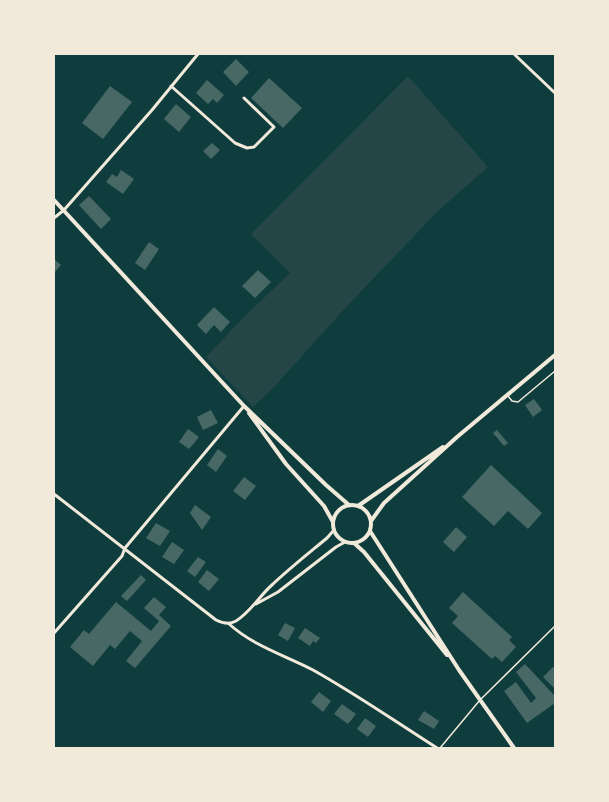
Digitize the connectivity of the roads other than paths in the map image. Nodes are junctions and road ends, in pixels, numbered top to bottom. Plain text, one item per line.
1 (198, 54) edge
2 (514, 54) edge
3 (171, 86) junction
4 (555, 93) edge
5 (244, 98) dead end
6 (54, 200) edge
7 (64, 210) junction
8 (54, 218) edge
9 (555, 355) edge
10 (555, 371) edge
11 (507, 395) junction
12 (244, 406) junction
13 (457, 437) junction
14 (54, 494) edge
15 (349, 505) junction
16 (358, 506) junction
17 (371, 521) junction
18 (333, 522) junction
19 (334, 530) junction
20 (370, 531) junction
21 (345, 542) junction
22 (354, 543) junction
23 (125, 548) junction
24 (255, 604) junction
25 (228, 624) junction
26 (555, 626) edge
27 (54, 633) edge
28 (459, 670) junction
29 (480, 700) junction
30 (437, 748) edge
31 (440, 748) edge
32 (514, 748) edge

1 - 3 street
2 - 4 street
3 - 5 street
3 - 7 street
6 - 7 main road
7 - 8 street
7 - 12 main road
9 - 11 main road
10 - 11 lane
11 - 13 main road
12 - 15 main road
12 - 18 main road
12 - 23 street
13 - 16 main road
13 - 17 main road
14 - 23 street
15 - 16 main road
15 - 18 main road
16 - 17 main road
17 - 20 main road
18 - 19 main road
19 - 21 main road
19 - 24 street
20 - 22 main road
20 - 28 main road
21 - 22 main road
21 - 24 street
22 - 28 main road
23 - 25 street
23 - 27 street
24 - 25 street
25 - 30 street
26 - 29 lane
28 - 29 main road
29 - 31 lane
29 - 32 main road

